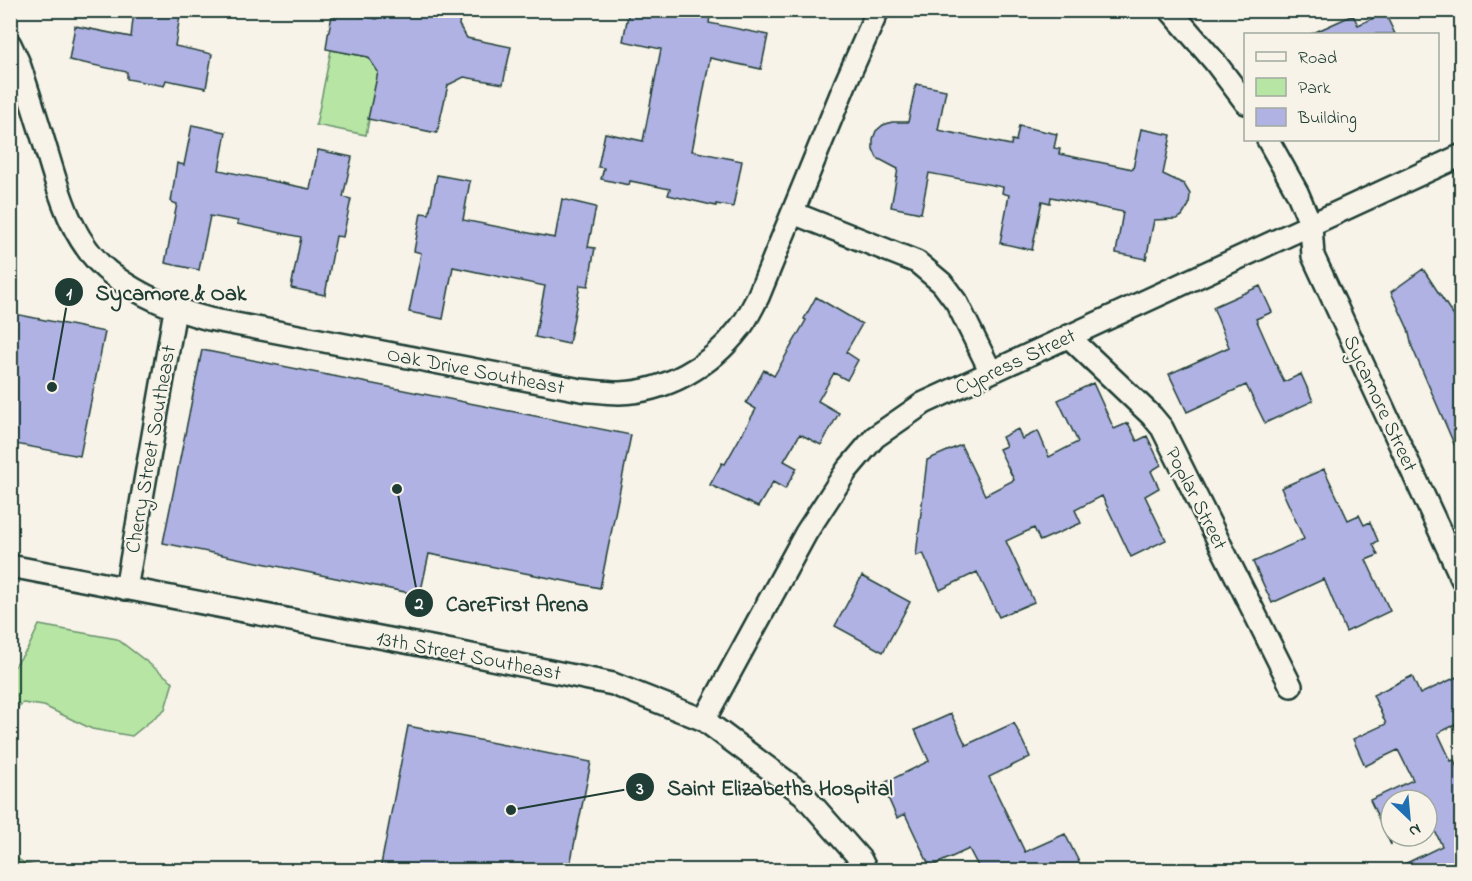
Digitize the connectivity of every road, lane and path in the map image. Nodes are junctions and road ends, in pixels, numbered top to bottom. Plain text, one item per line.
1 (878, 10) edge
2 (1170, 10) edge
3 (10, 44) edge
4 (1244, 102) edge
5 (1269, 141) edge
6 (1461, 155) edge
7 (793, 213) junction
8 (1311, 225) junction
9 (175, 310) junction
10 (1068, 336) junction
11 (991, 372) junction
12 (10, 566) edge
13 (1461, 579) edge
14 (126, 589) junction
15 (1291, 686) dead end
16 (704, 720) junction
17 (866, 870) edge

1 - 7 street, Oak Drive Southeast
2 - 4 street
3 - 9 street, Oak Drive Southeast
5 - 8 street, Sycamore Street
6 - 8 street, Cypress Street
7 - 9 street, Oak Drive Southeast
7 - 11 street
8 - 10 street, Cypress Street
8 - 13 street, Sycamore Street
9 - 14 street, Cherry Street Southeast
10 - 11 street, Cypress Street
10 - 15 street, Poplar Street
11 - 16 street, Cypress Street
12 - 14 street, 13th Street Southeast
14 - 16 street, 13th Street Southeast
16 - 17 street, 13th Street Southeast

